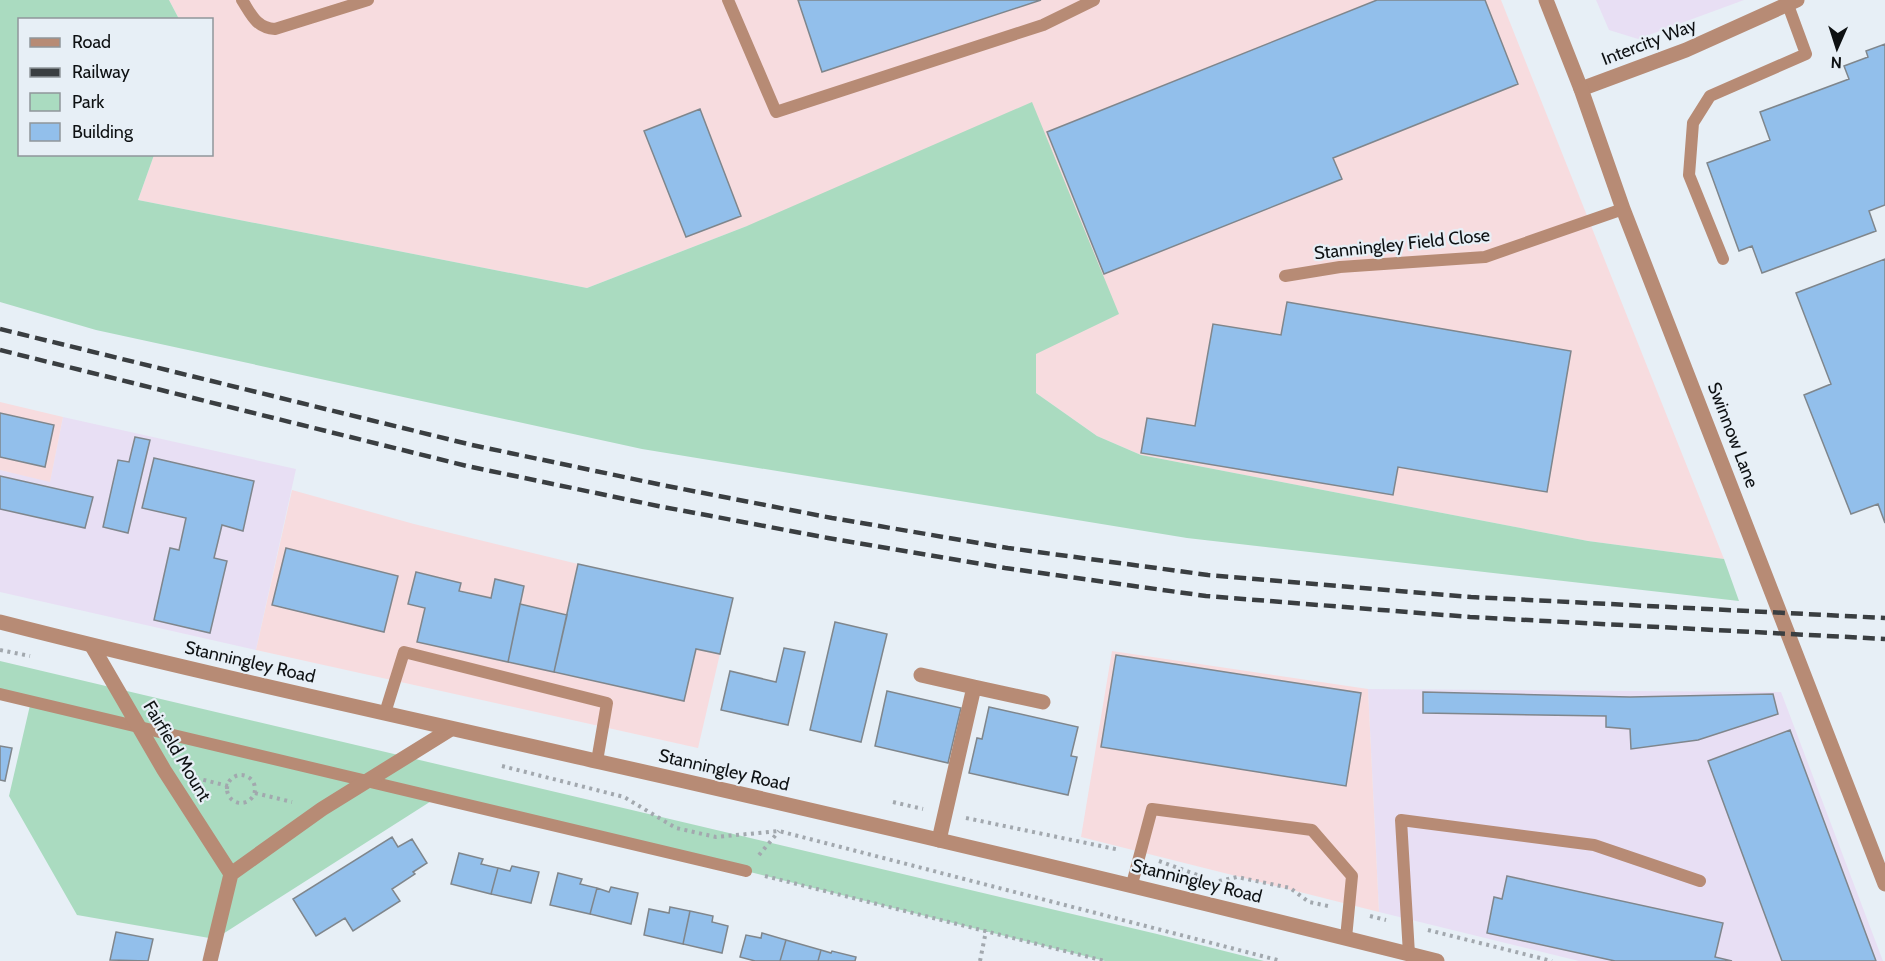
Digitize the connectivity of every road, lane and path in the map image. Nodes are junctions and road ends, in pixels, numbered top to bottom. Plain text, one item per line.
1 (242, 0) edge
2 (368, 0) edge
3 (728, 0) edge
4 (1094, 0) edge
5 (1546, 0) edge
6 (1793, 2) edge
7 (1581, 89) junction
8 (1623, 209) junction
9 (1724, 259) dead end
10 (1285, 276) dead end
11 (0, 622) edge
12 (92, 646) junction
13 (0, 650) edge
14 (33, 657) dead end
15 (921, 675) dead end
16 (974, 687) junction
17 (0, 694) edge
18 (1043, 702) dead end
19 (386, 713) junction
20 (139, 726) junction
21 (451, 729) junction
22 (597, 761) junction
23 (501, 766) dead end
24 (366, 782) junction
25 (255, 793) junction
26 (322, 809) junction
27 (779, 831) junction
28 (939, 840) junction
29 (746, 871) junction
30 (231, 874) junction
31 (1700, 881) dead end
32 (1132, 884) junction
33 (1885, 884) edge
34 (986, 931) junction
35 (1346, 938) junction
36 (1409, 954) junction
37 (210, 961) edge
38 (980, 961) edge
39 (1105, 961) edge
40 (1281, 961) edge
41 (1437, 961) edge

1 - 2 lane
3 - 4 lane
5 - 7 street, Swinnow Lane
6 - 7 street, Intercity Way
6 - 9 lane
7 - 8 street, Swinnow Lane
8 - 10 lane, Stanningley Field Close
8 - 33 street, Swinnow Lane
11 - 12 street, Stanningley Road
12 - 19 street, Stanningley Road
12 - 20 street, Fairfield Mount
13 - 14 path
15 - 16 street
16 - 18 street
16 - 28 street
17 - 20 lane
19 - 21 street, Stanningley Road
19 - 22 lane
20 - 24 lane
20 - 30 street, Fairfield Mount
21 - 22 street, Stanningley Road
21 - 24 street
22 - 28 street, Stanningley Road
23 - 27 path
24 - 26 street
24 - 29 lane
25 - 25 path
25 - 26 path
26 - 30 street
27 - 29 path
27 - 40 path
28 - 32 street, Stanningley Road
29 - 34 path
30 - 37 street
31 - 36 lane
32 - 35 street, Stanningley Road
32 - 35 lane
34 - 38 path
34 - 39 path
35 - 36 street, Stanningley Road
36 - 41 street, Stanningley Road

